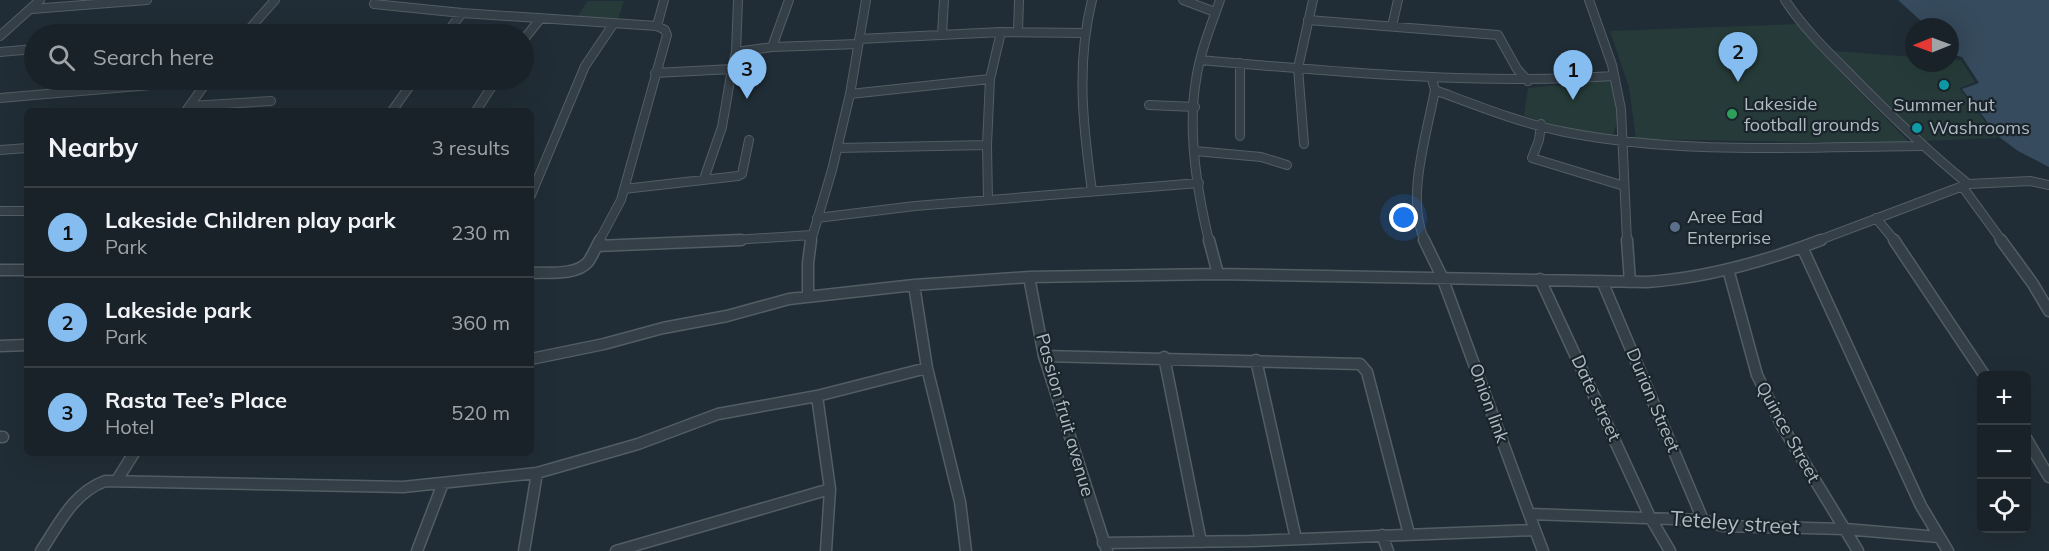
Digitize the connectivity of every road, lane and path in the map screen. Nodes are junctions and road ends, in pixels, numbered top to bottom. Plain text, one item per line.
1 (40, 0) edge
2 (145, 0) edge
3 (275, 0) edge
4 (664, 0) edge
5 (738, 0) edge
6 (789, 0) edge
7 (866, 0) edge
8 (944, 0) edge
9 (1019, 0) edge
10 (1092, 0) edge
11 (1183, 0) edge
12 (1220, 0) edge
13 (1313, 0) edge
14 (1398, 0) edge
15 (1589, 0) edge
16 (1785, 0) edge
17 (374, 4) dead end
18 (32, 9) junction
19 (1215, 12) junction
20 (462, 13) junction
21 (542, 18) junction
22 (1308, 20) junction
23 (614, 23) junction
24 (255, 24) edge
25 (454, 24) edge
26 (657, 26) junction
27 (1392, 26) junction
28 (534, 27) edge
29 (1001, 32) junction
30 (1018, 32) junction
31 (1085, 33) junction
32 (942, 35) junction
33 (0, 36) edge
34 (858, 41) junction
35 (772, 47) junction
36 (24, 50) edge
37 (0, 52) edge
38 (736, 52) junction
39 (1200, 60) junction
40 (1240, 63) junction
41 (1298, 68) junction
42 (732, 69) junction
43 (655, 73) junction
44 (1613, 76) junction
45 (990, 79) junction
46 (1432, 79) junction
47 (1528, 81) junction
48 (92, 90) edge
49 (201, 90) edge
50 (407, 90) edge
51 (490, 90) edge
52 (1435, 90) junction
53 (850, 94) junction
54 (0, 98) edge
55 (271, 101) dead end
56 (1149, 105) dead end
57 (1195, 107) junction
58 (189, 108) edge
59 (198, 108) edge
60 (394, 108) edge
61 (478, 108) edge
62 (1541, 124) junction
63 (1240, 136) dead end
64 (749, 140) dead end
65 (1621, 140) junction
66 (1304, 144) dead end
67 (987, 145) junction
68 (1920, 146) junction
69 (24, 148) edge
70 (837, 148) junction
71 (0, 150) edge
72 (1195, 151) junction
73 (1287, 165) dead end
74 (704, 179) junction
75 (1199, 183) junction
76 (2047, 184) edge
77 (1965, 185) junction
78 (1624, 186) junction
79 (534, 188) edge
80 (624, 189) junction
81 (1092, 191) junction
82 (988, 200) junction
83 (0, 211) edge
84 (24, 211) edge
85 (817, 218) junction
86 (1876, 218) junction
87 (812, 235) junction
88 (597, 246) junction
89 (1802, 247) junction
90 (1728, 269) junction
91 (0, 270) edge
92 (24, 270) edge
93 (534, 273) edge
94 (1218, 274) junction
95 (1029, 277) junction
96 (1442, 277) junction
97 (1540, 279) junction
98 (1602, 281) junction
99 (1630, 282) junction
100 (914, 285) junction
101 (808, 296) junction
102 (2049, 311) edge
103 (24, 345) edge
104 (0, 346) edge
105 (1044, 356) junction
106 (534, 357) edge
107 (1164, 357) junction
108 (1256, 360) junction
109 (927, 368) junction
110 (1982, 371) edge
111 (817, 396) junction
112 (2031, 446) edge
113 (132, 456) edge
114 (2048, 472) edge
115 (537, 473) junction
116 (117, 480) junction
117 (443, 483) junction
118 (830, 489) junction
119 (1530, 514) junction
120 (1650, 517) junction
121 (1703, 520) junction
122 (1845, 530) junction
123 (1529, 531) junction
124 (1409, 534) junction
125 (1383, 535) junction
126 (1939, 537) junction
127 (1296, 539) junction
128 (1202, 542) junction
129 (1251, 546) edge
130 (1105, 547) edge
131 (41, 551) edge
132 (417, 551) edge
133 (524, 551) edge
134 (616, 551) edge
135 (826, 551) edge
136 (966, 551) edge
137 (1388, 551) edge
138 (1543, 551) edge
139 (1670, 551) edge
140 (1858, 551) edge
141 (1948, 551) edge

1 - 18 street
2 - 18 street
3 - 24 street
4 - 26 street
5 - 38 street
6 - 35 street
7 - 34 street
8 - 32 street
9 - 30 street
10 - 31 street
11 - 19 street
12 - 19 street
13 - 22 street
14 - 27 street
15 - 44 street
16 - 68 street
17 - 20 street
18 - 33 street
19 - 39 street
20 - 21 street
20 - 25 street
21 - 23 street
21 - 28 street
22 - 27 street
22 - 41 street
23 - 26 street
23 - 79 street
26 - 43 street
27 - 47 street
29 - 30 street
29 - 32 street
29 - 45 street
30 - 31 street
31 - 81 street
32 - 34 street
34 - 35 street
34 - 53 street
35 - 38 street
36 - 37 street
38 - 42 street
39 - 40 street
39 - 57 street
40 - 41 street
40 - 63 street
41 - 46 street
41 - 66 street
42 - 43 street
42 - 74 street
43 - 80 street
44 - 47 street
44 - 65 street
45 - 53 street
45 - 67 street
46 - 47 street
46 - 52 street
48 - 54 street
49 - 58 street
50 - 60 street
51 - 61 street
52 - 62 street
52 - 96 street, Onion link
53 - 70 street
55 - 59 street
56 - 57 street
57 - 72 street
62 - 65 street
62 - 78 street
64 - 74 street
65 - 68 street
65 - 78 street
67 - 70 street
67 - 82 street
68 - 77 street
69 - 71 street
70 - 85 street
72 - 73 street
72 - 75 street
74 - 80 street
75 - 81 street
75 - 94 street
76 - 77 street
77 - 86 street
77 - 102 street
78 - 99 street
80 - 88 street
81 - 82 street
82 - 85 street
83 - 84 street
85 - 87 street
86 - 89 street
86 - 110 street
87 - 88 street
87 - 101 street
88 - 93 street
89 - 90 street
89 - 126 street
90 - 99 street
90 - 122 street, Quince Street
91 - 92 street
94 - 95 street
94 - 96 street
95 - 100 street
95 - 105 street, Passion fruit avenue
96 - 97 street
96 - 119 street, Onion link
97 - 98 street
97 - 120 street, Date street
98 - 99 street
98 - 121 street, Durian Street
100 - 101 street
100 - 109 street
101 - 106 street
103 - 104 street
105 - 107 street
105 - 130 street, Passion fruit avenue
107 - 108 street
107 - 128 street
108 - 124 street
108 - 127 street
109 - 111 street
109 - 136 street
111 - 115 street
111 - 118 street
112 - 114 street
113 - 116 street
115 - 117 street
115 - 133 street
116 - 117 street
116 - 131 street
117 - 132 street
118 - 134 street
118 - 135 street
119 - 120 street, Teteley street
119 - 123 street, Onion link
120 - 121 street, Teteley street
120 - 139 street, Date street
121 - 122 street, Teteley street
122 - 126 street, Teteley street
122 - 140 street, Quince Street
123 - 124 street
123 - 138 street, Onion link
124 - 125 street
125 - 127 street
125 - 137 street
126 - 141 street
127 - 129 street
128 - 129 street
128 - 130 street

